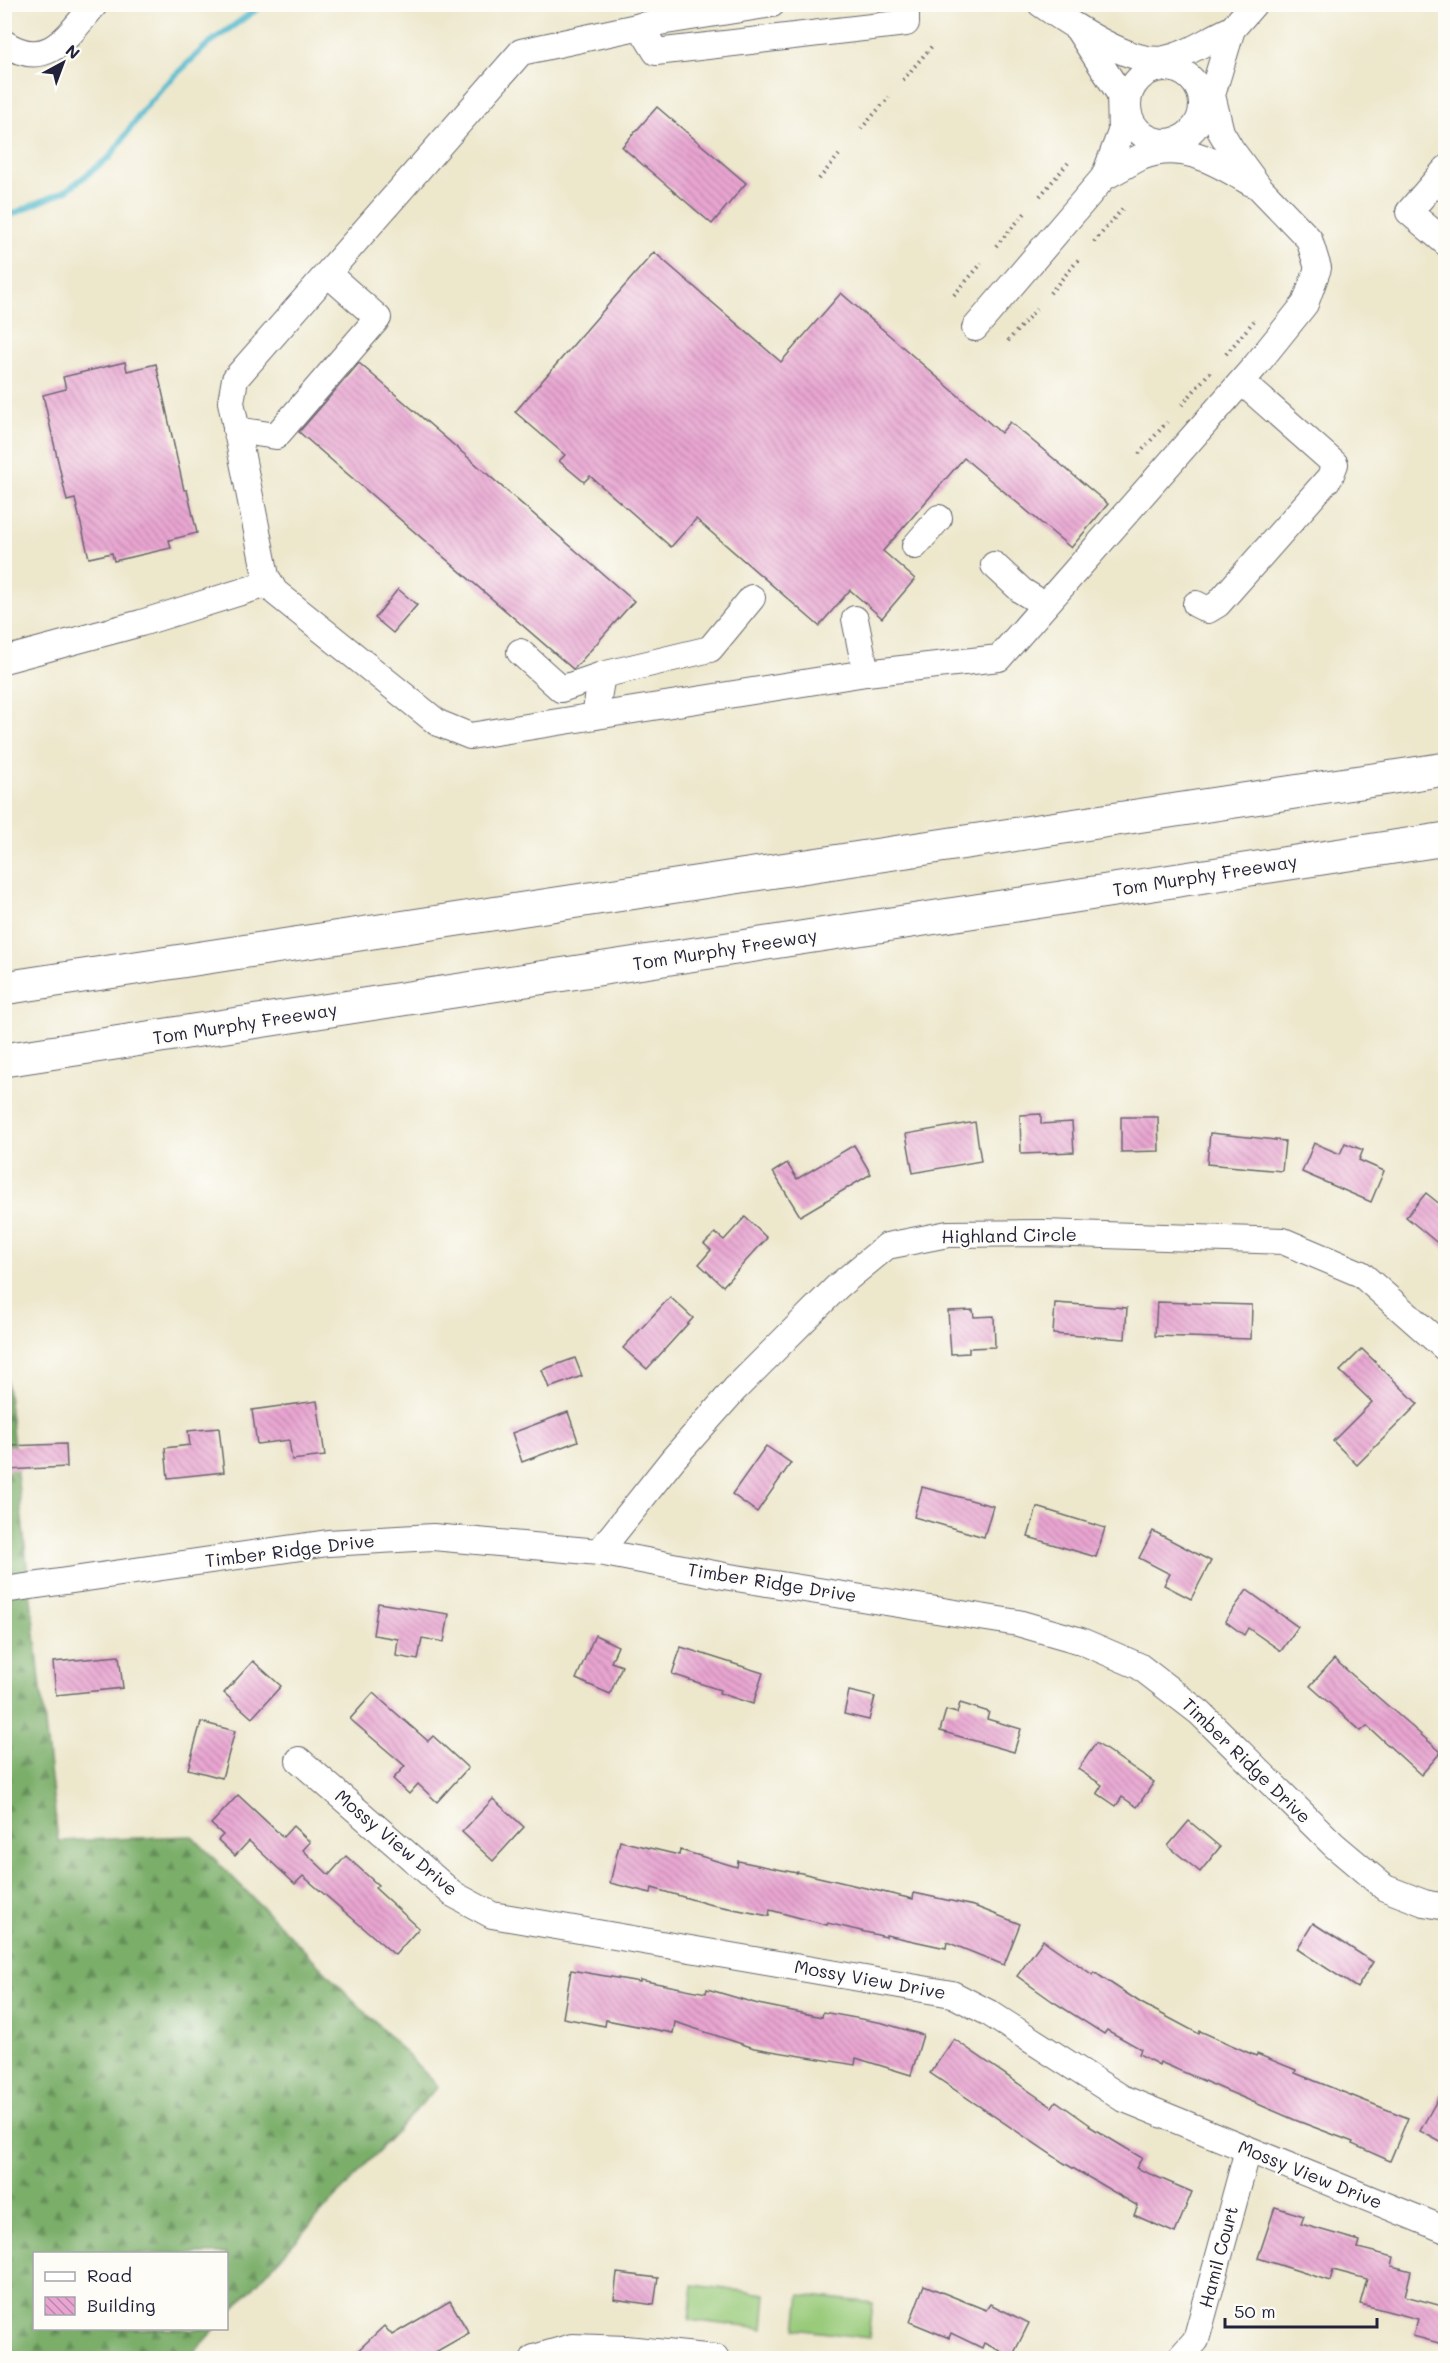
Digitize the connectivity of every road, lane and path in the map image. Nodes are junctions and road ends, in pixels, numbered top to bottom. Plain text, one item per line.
1 (95, 4) edge
2 (772, 4) edge
3 (906, 4) edge
4 (1041, 4) edge
5 (1254, 4) edge
6 (640, 26) junction
7 (1077, 28) junction
8 (1232, 29) junction
9 (4, 43) edge
10 (932, 46) dead end
11 (1166, 67) junction
12 (903, 80) dead end
13 (889, 97) dead end
14 (1203, 103) junction
15 (1149, 126) junction
16 (861, 129) dead end
17 (839, 154) dead end
18 (1068, 163) dead end
19 (1446, 169) edge
20 (1104, 177) junction
21 (819, 178) dead end
22 (1259, 187) junction
23 (1040, 196) dead end
24 (1123, 208) dead end
25 (1025, 213) dead end
26 (1094, 242) dead end
27 (1446, 243) edge
28 (996, 246) dead end
29 (1079, 259) dead end
30 (982, 263) dead end
31 (328, 274) junction
32 (1050, 293) dead end
33 (954, 295) dead end
34 (1036, 309) dead end
35 (1254, 321) dead end
36 (975, 328) dead end
37 (1008, 341) dead end
38 (1226, 354) dead end
39 (1210, 372) dead end
40 (1242, 382) junction
41 (1182, 405) dead end
42 (1167, 422) dead end
43 (236, 430) junction
44 (1139, 454) dead end
45 (939, 518) dead end
46 (915, 546) dead end
47 (994, 565) dead end
48 (270, 583) junction
49 (752, 598) dead end
50 (1196, 604) dead end
51 (1045, 605) junction
52 (855, 619) dead end
53 (520, 652) dead end
54 (4, 660) edge
55 (866, 673) junction
56 (602, 675) junction
57 (595, 716) junction
58 (1446, 760) edge
59 (1446, 769) edge
60 (1342, 785) junction
61 (1446, 839) edge
62 (4, 988) edge
63 (4, 1060) edge
64 (1446, 1349) edge
65 (599, 1552) junction
66 (4, 1590) edge
67 (299, 1760) dead end
68 (1446, 1906) edge
69 (1248, 2150) junction
70 (1446, 2230) edge
71 (534, 2358) edge
72 (716, 2358) edge
73 (1180, 2358) edge

1 - 9 street
2 - 6 street
3 - 6 street
4 - 7 street
5 - 8 street
6 - 31 street
7 - 11 street
7 - 15 street
8 - 11 street
8 - 14 street
10 - 12 path
11 - 14 street
11 - 15 street
13 - 16 path
14 - 15 street
14 - 22 street
15 - 20 street
15 - 20 street
15 - 22 street
17 - 21 path
18 - 23 path
19 - 27 street
20 - 36 street
22 - 40 street
24 - 26 path
25 - 28 path
29 - 32 path
30 - 33 path
31 - 43 street
31 - 43 street
34 - 37 path
35 - 38 path
39 - 41 path
40 - 50 street
40 - 51 street
42 - 44 path
43 - 48 street
45 - 46 street
47 - 51 street
48 - 54 street
48 - 57 street
49 - 56 street
51 - 55 street
52 - 55 street
53 - 56 street
55 - 57 street
56 - 57 street
58 - 60 highway
59 - 60 highway
60 - 62 highway
61 - 63 highway, Tom Murphy Freeway
64 - 65 street, Highland Circle
65 - 66 street, Timber Ridge Drive
65 - 68 street, Timber Ridge Drive
67 - 69 street, Mossy View Drive
69 - 70 street, Mossy View Drive
69 - 73 street, Hamil Court
71 - 72 street

